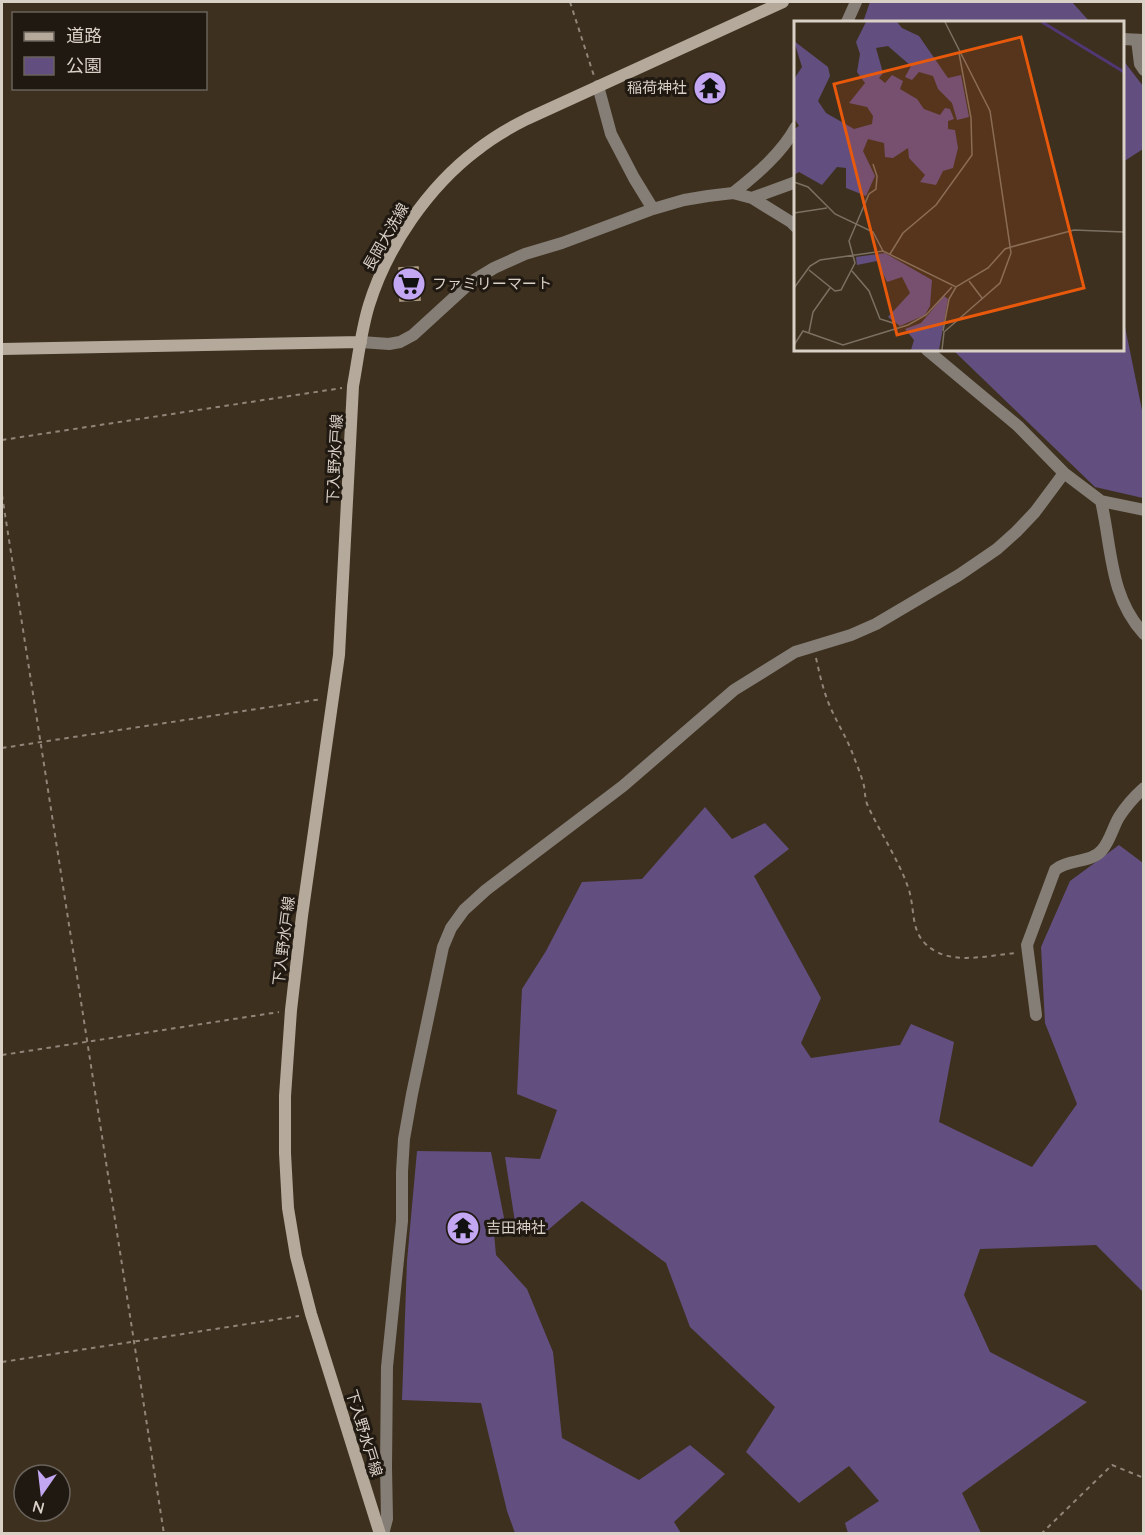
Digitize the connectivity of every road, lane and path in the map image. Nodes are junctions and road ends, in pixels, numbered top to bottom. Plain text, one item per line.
1 (570, 2) edge
2 (783, 2) edge
3 (856, 2) edge
4 (847, 21) edge
5 (1124, 39) edge
6 (1140, 40) edge
7 (1143, 70) edge
8 (598, 86) junction
9 (794, 128) edge
10 (794, 182) edge
11 (733, 193) junction
12 (752, 198) junction
13 (652, 209) junction
14 (794, 226) edge
15 (361, 342) junction
16 (2, 349) edge
17 (928, 351) edge
18 (353, 386) junction
19 (2, 440) edge
20 (1064, 473) junction
21 (2, 495) edge
22 (1101, 501) junction
23 (1143, 510) edge
24 (1143, 634) edge
25 (813, 646) junction
26 (333, 697) junction
27 (40, 742) junction
28 (2, 748) edge
29 (1143, 788) edge
30 (1028, 951) junction
31 (291, 1010) junction
32 (1036, 1014) dead end
33 (87, 1041) junction
34 (2, 1055) edge
35 (311, 1314) junction
36 (134, 1342) junction
37 (2, 1362) edge
38 (1143, 1478) edge
39 (164, 1533) edge
40 (381, 1533) edge
41 (1041, 1533) edge

1 - 8 path
2 - 8 main road, 長岡大洗線
3 - 4 street
5 - 6 street
6 - 7 street
8 - 13 street
8 - 15 main road, 長岡大洗線
9 - 11 street
10 - 12 street
11 - 12 street
11 - 13 street
12 - 14 street
13 - 15 street
15 - 16 main road
15 - 18 main road, 下入野水戸線
17 - 20 street
18 - 19 path
18 - 26 main road, 下入野水戸線
20 - 22 street
20 - 25 street
21 - 27 path
22 - 23 street
22 - 24 street
25 - 30 path
25 - 40 street
26 - 27 path
26 - 31 main road, 下入野水戸線
27 - 28 path
27 - 33 path
29 - 30 street
30 - 32 street
31 - 33 path
31 - 35 main road, 下入野水戸線
33 - 34 path
33 - 36 path
35 - 36 path
35 - 40 main road, 下入野水戸線
36 - 37 path
36 - 39 path
38 - 41 path

